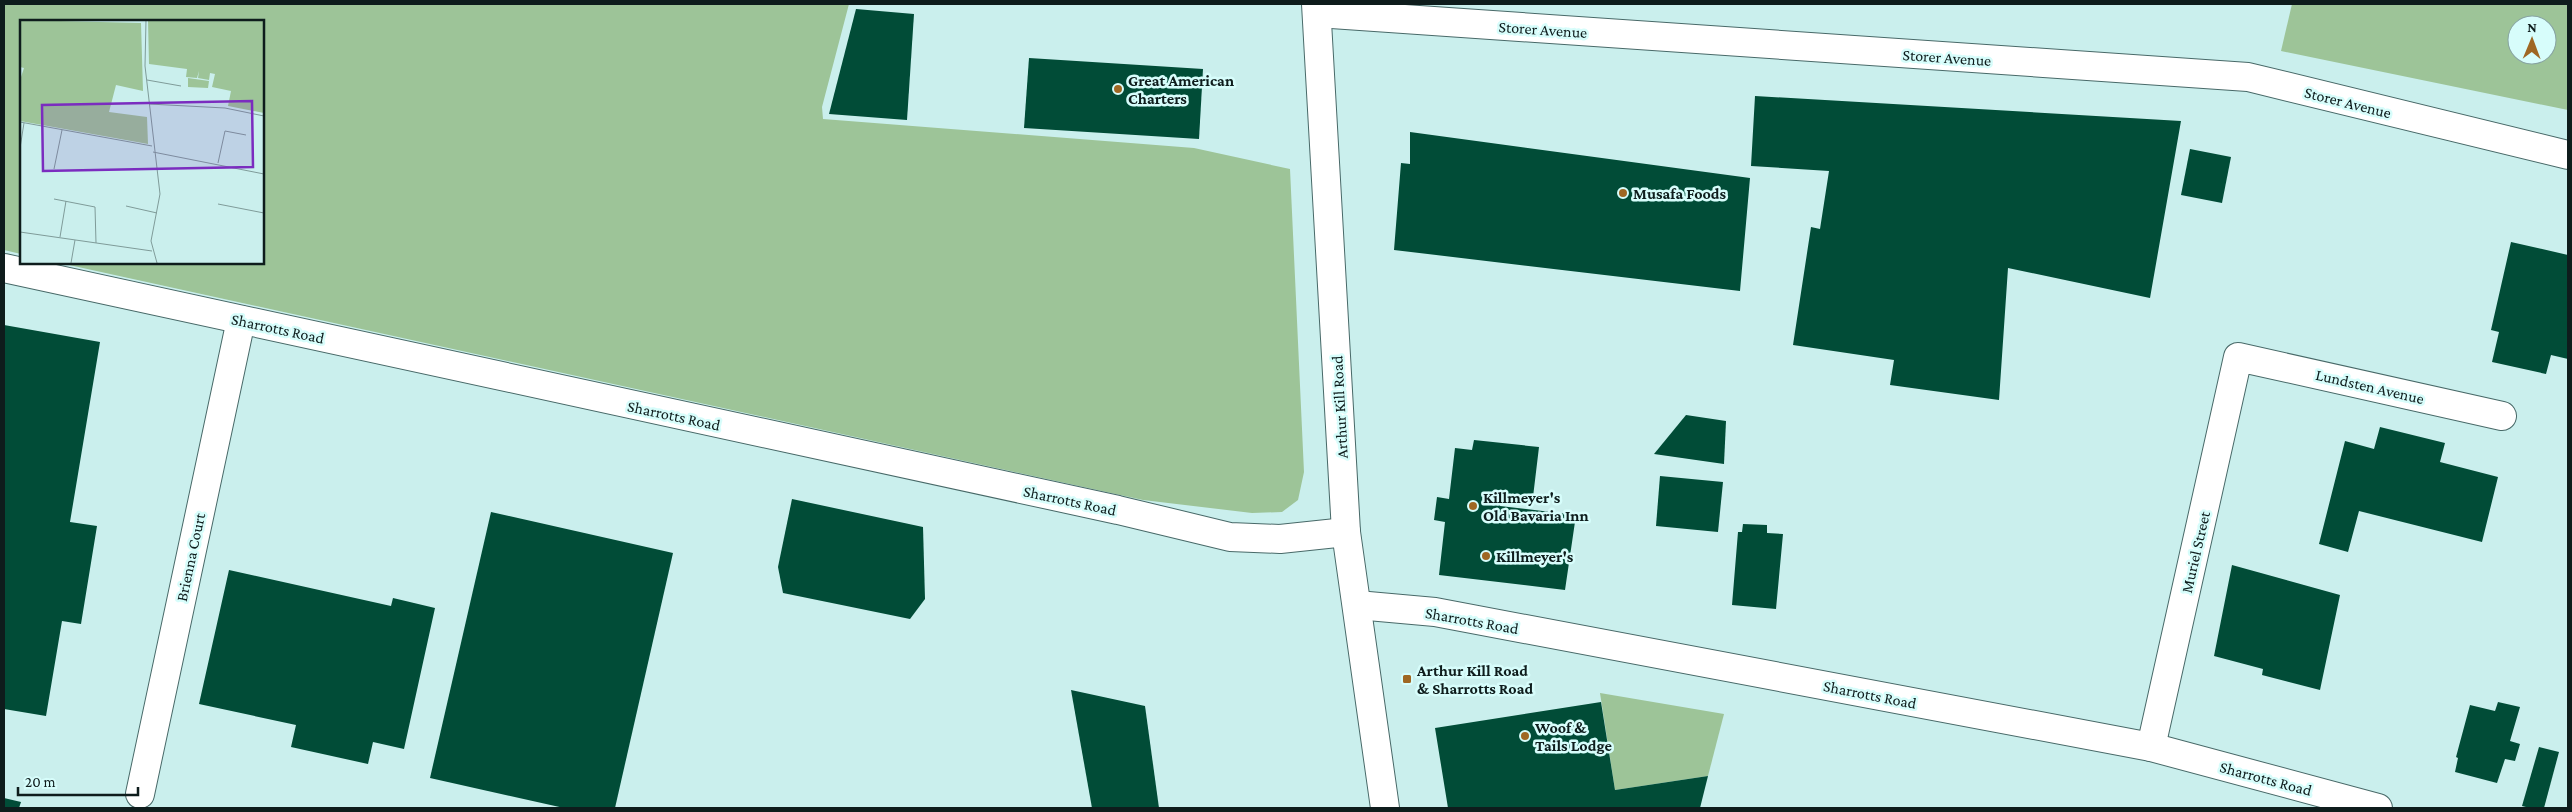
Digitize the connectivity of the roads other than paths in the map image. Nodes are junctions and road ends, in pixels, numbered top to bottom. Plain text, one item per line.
1 (1317, 9) edge
2 (2568, 155) edge
3 (4, 268) edge
4 (241, 320) junction
5 (2238, 356) joint
6 (2502, 416) dead end
7 (1346, 532) junction
8 (1357, 605) junction
9 (2151, 747) junction
10 (140, 794) dead end
11 (1384, 808) edge
12 (2378, 808) edge

1 - 2 street, Storer Avenue
1 - 7 street, Arthur Kill Road
3 - 4 street, Sharrotts Road
4 - 7 street, Sharrotts Road
4 - 10 street, Brienna Court
5 - 6 street, Lundsten Avenue
5 - 9 street, Muriel Street
7 - 8 street, Arthur Kill Road
8 - 9 street, Sharrotts Road
8 - 11 street, Arthur Kill Road
9 - 12 street, Sharrotts Road

